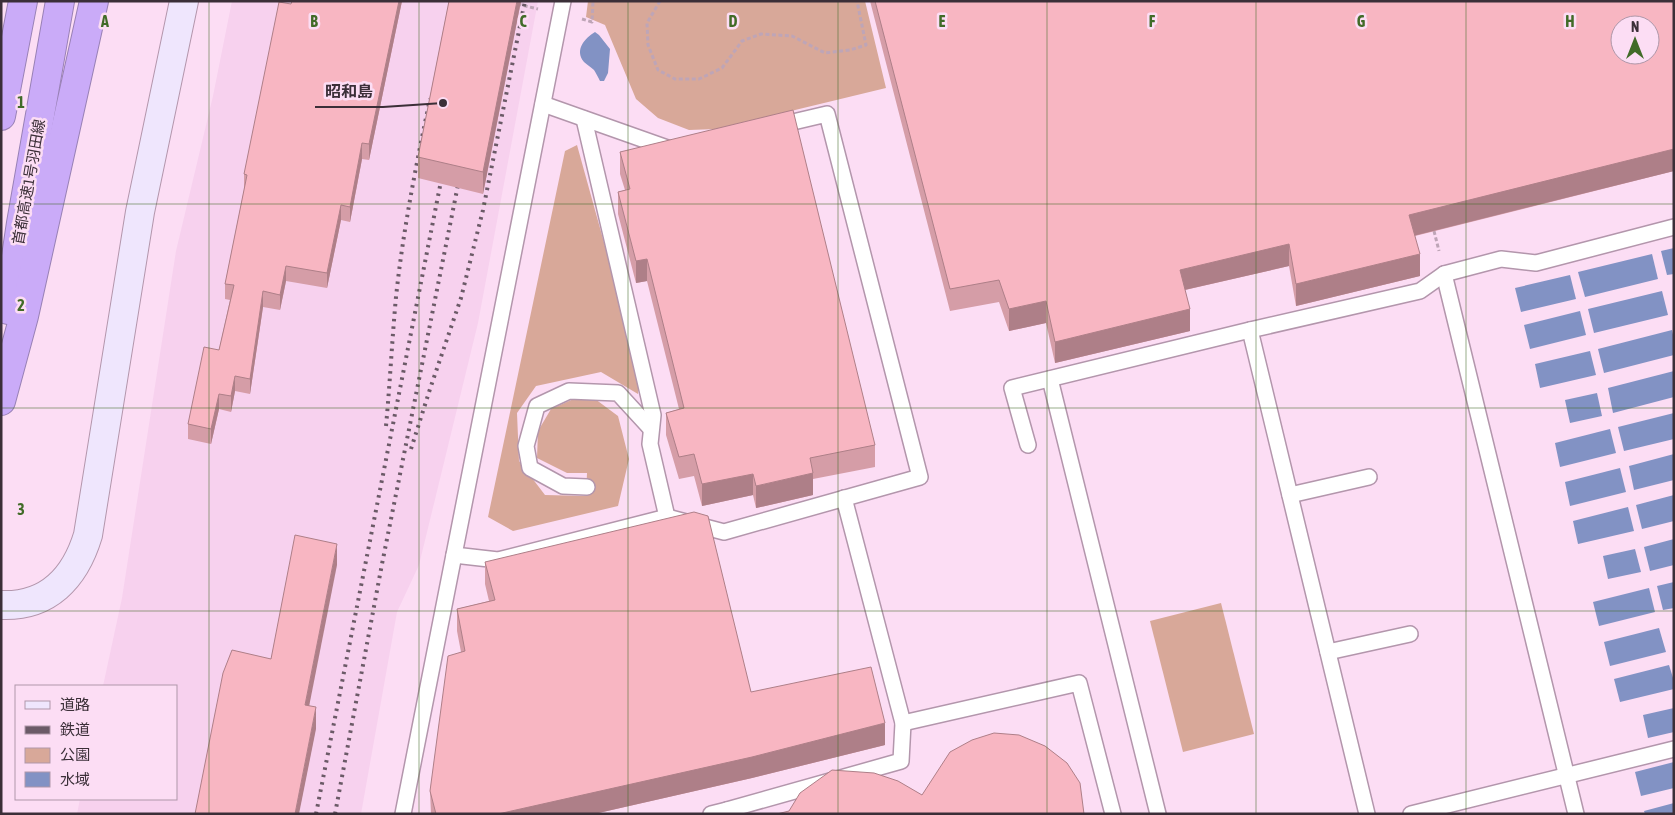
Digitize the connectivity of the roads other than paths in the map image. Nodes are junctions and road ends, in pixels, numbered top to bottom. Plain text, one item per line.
1 (23, 1) edge
2 (60, 1) edge
3 (94, 1) edge
4 (184, 1) edge
5 (563, 1) edge
6 (543, 104) junction
7 (1, 116) edge
8 (584, 118) junction
9 (760, 130) edge
10 (684, 148) edge
11 (1674, 227) edge
12 (1444, 274) junction
13 (1250, 330) junction
14 (1, 362) edge
15 (1050, 379) junction
16 (1, 401) edge
17 (651, 429) junction
18 (1028, 445) dead end
19 (1369, 477) dead end
20 (587, 487) dead end
21 (1290, 495) junction
22 (844, 498) junction
23 (667, 517) junction
24 (454, 555) junction
25 (1, 605) edge
26 (1410, 634) dead end
27 (1328, 652) junction
28 (903, 723) junction
29 (1674, 748) edge
30 (1567, 776) junction
31 (727, 812) edge
32 (403, 814) edge
33 (711, 814) edge
34 (1113, 814) edge
35 (1158, 814) edge
36 (1367, 814) edge
37 (1412, 814) edge
38 (1576, 814) edge

1 - 7 highway
2 - 14 highway, 首都高速1号羽田線
3 - 16 highway
4 - 25 street
5 - 6 lane
6 - 8 lane
6 - 24 lane
8 - 10 lane
8 - 17 lane
9 - 22 lane
11 - 12 lane
12 - 13 lane
12 - 30 lane
13 - 15 lane
13 - 21 lane
15 - 18 lane
15 - 35 lane
17 - 20 lane
17 - 23 lane
19 - 21 lane
21 - 27 lane
22 - 23 lane
22 - 28 lane
23 - 24 lane
24 - 32 lane
26 - 27 lane
27 - 36 lane
28 - 31 lane
28 - 34 lane
29 - 30 lane
30 - 37 lane
30 - 38 lane
31 - 33 lane

